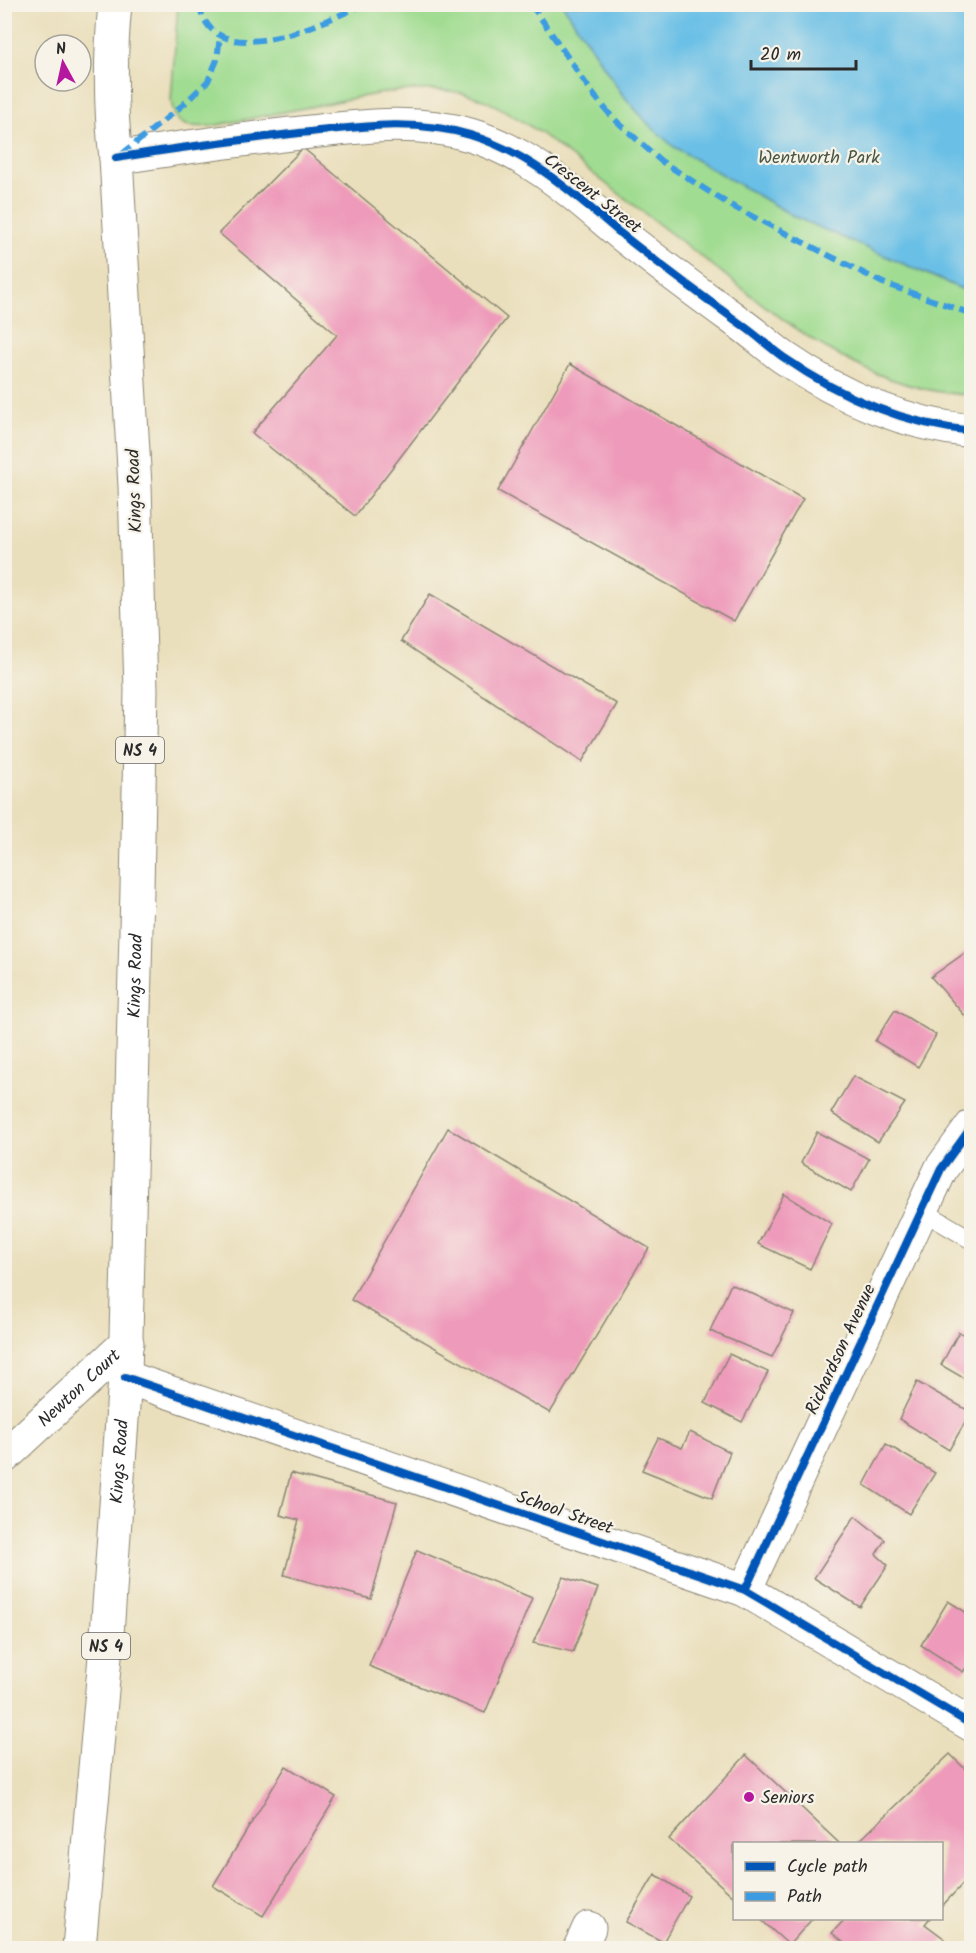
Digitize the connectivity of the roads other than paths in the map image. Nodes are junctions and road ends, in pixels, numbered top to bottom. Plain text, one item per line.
1 (115, 4) edge
2 (116, 159) junction
3 (972, 431) edge
4 (972, 1126) edge
5 (921, 1210) junction
6 (972, 1240) edge
7 (127, 1343) junction
8 (125, 1377) junction
9 (4, 1456) edge
10 (746, 1590) junction
11 (972, 1725) edge
12 (79, 1948) edge

1 - 2 street, Kings Road / NS 4
2 - 3 street, Crescent Street
2 - 7 street, Kings Road / NS 4
4 - 5 street, Richardson Avenue
5 - 6 lane
5 - 10 street, Richardson Avenue
7 - 8 street, Kings Road / NS 4
7 - 9 street, Newton Court
8 - 10 street, School Street
8 - 12 street, Kings Road / NS 4
10 - 11 street, School Street

